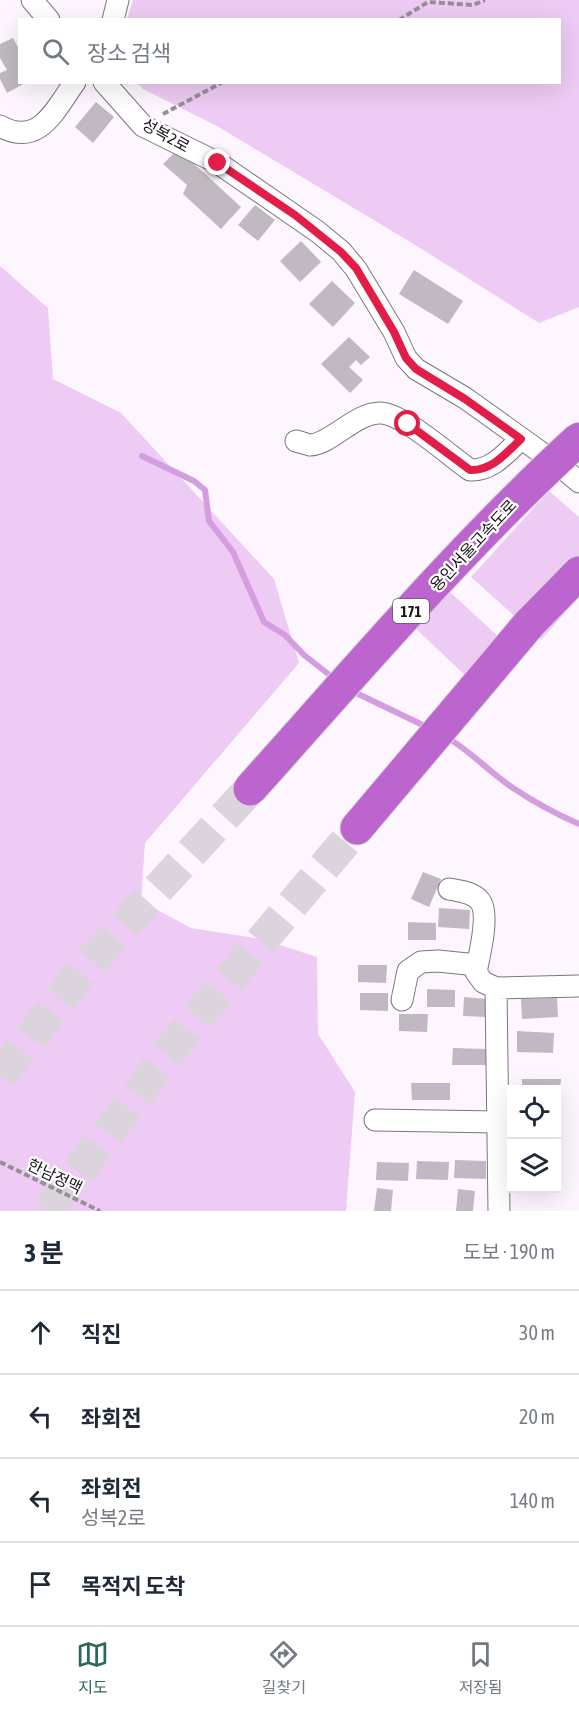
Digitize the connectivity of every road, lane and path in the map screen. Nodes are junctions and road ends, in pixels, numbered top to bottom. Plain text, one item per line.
1 (32, 0) edge
2 (118, 0) edge
3 (485, 0) edge
4 (47, 18) edge
5 (114, 18) edge
6 (402, 18) edge
7 (74, 84) edge
8 (106, 84) edge
9 (219, 84) edge
10 (0, 126) edge
11 (144, 126) junction
12 (521, 439) junction
13 (579, 439) edge
14 (296, 441) dead end
15 (579, 482) edge
16 (579, 573) edge
17 (250, 789) tunnel mouth
18 (357, 828) tunnel mouth
19 (449, 889) dead end
20 (477, 965) junction
21 (579, 986) edge
22 (496, 988) junction
23 (402, 1000) dead end
24 (375, 1120) dead end
25 (497, 1122) junction
26 (0, 1162) edge
27 (100, 1211) edge
28 (499, 1211) edge

1 - 4 street
2 - 5 street
3 - 6 path
7 - 10 street
8 - 11 street, 성복2로
9 - 11 path
11 - 12 street, 성복2로
12 - 14 street
12 - 15 street, 성복2로
13 - 17 highway, 용인서울고속도로 / 171, bridge
16 - 18 highway
19 - 20 street
20 - 22 street
20 - 23 street
21 - 22 street
22 - 25 street
24 - 25 street
25 - 28 street
26 - 27 path, 한남정맥

